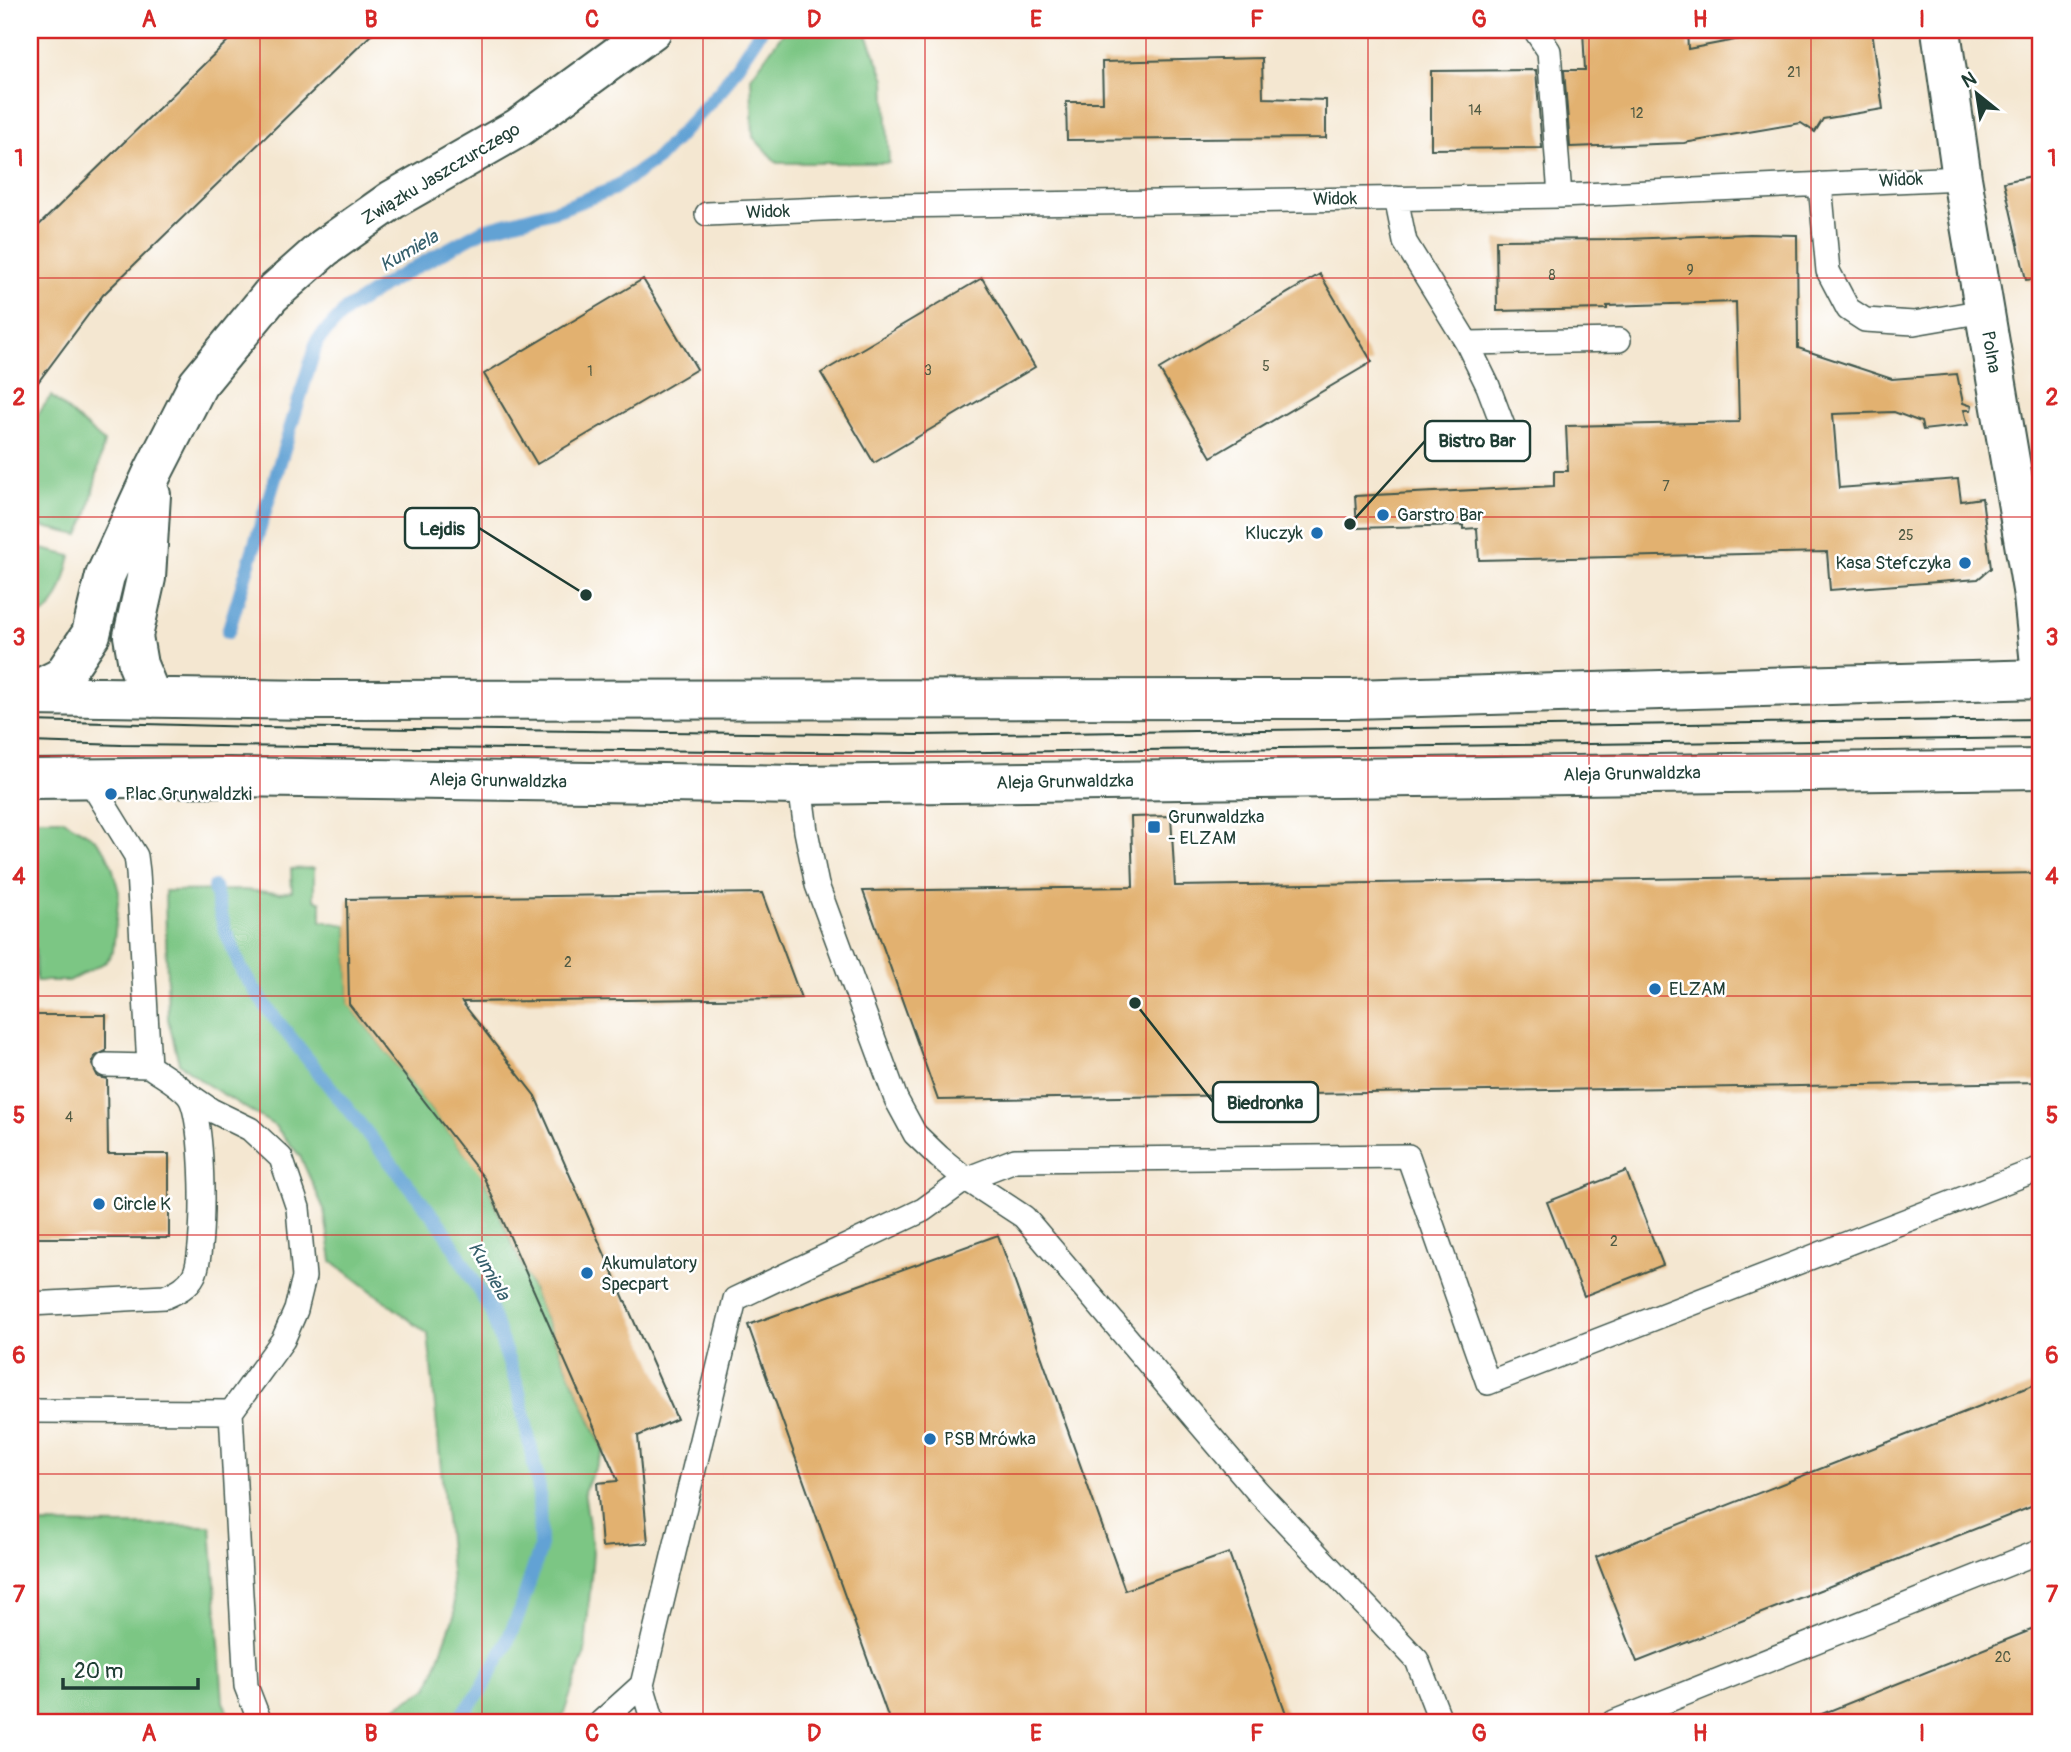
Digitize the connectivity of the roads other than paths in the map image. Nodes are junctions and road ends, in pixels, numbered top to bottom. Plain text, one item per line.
1 (652, 30) edge
2 (1535, 30) edge
3 (1941, 30) edge
4 (1549, 41) edge
5 (1962, 178) junction
6 (1820, 184) junction
7 (1560, 196) junction
8 (1396, 198) junction
9 (707, 214) dead end
10 (1984, 311) junction
11 (1619, 340) dead end
12 (1466, 343) junction
13 (1508, 439) dead end
14 (153, 472) junction
15 (2041, 674) edge
16 (2041, 679) edge
17 (30, 695) edge
18 (152, 698) junction
19 (2041, 769) edge
20 (88, 778) junction
21 (30, 779) edge
22 (800, 785) junction
23 (107, 1065) dead end
24 (149, 1066) junction
25 (189, 1096) junction
26 (2041, 1168) edge
27 (966, 1179) junction
28 (30, 1304) edge
29 (30, 1411) edge
30 (231, 1412) junction
31 (2041, 1551) edge
32 (642, 1685) junction
33 (260, 1722) edge
34 (601, 1722) edge
35 (653, 1722) edge
36 (1441, 1722) edge
37 (1614, 1722) edge

1 - 14 main road, Związku Jaszczurczego
2 - 4 lane
3 - 5 main road, Polna
4 - 7 lane
5 - 6 lane, Widok
5 - 10 main road, Polna
6 - 7 lane, Widok
6 - 10 lane
7 - 8 lane, Widok
8 - 9 lane, Widok
8 - 12 lane
10 - 15 main road, Polna
11 - 12 lane
12 - 13 lane
14 - 17 main road, Związku Jaszczurczego
14 - 18 main road, Związku Jaszczurczego
16 - 18 main road
17 - 18 main road
19 - 22 main road, Aleja Grunwaldzka
20 - 21 main road, Aleja Grunwaldzka
20 - 22 main road, Aleja Grunwaldzka
20 - 24 lane
22 - 27 lane
23 - 24 lane
24 - 25 lane
25 - 28 lane
25 - 30 lane
26 - 27 lane
27 - 32 lane
27 - 36 lane
29 - 30 lane
30 - 33 lane
31 - 37 lane
32 - 34 lane
32 - 35 lane

